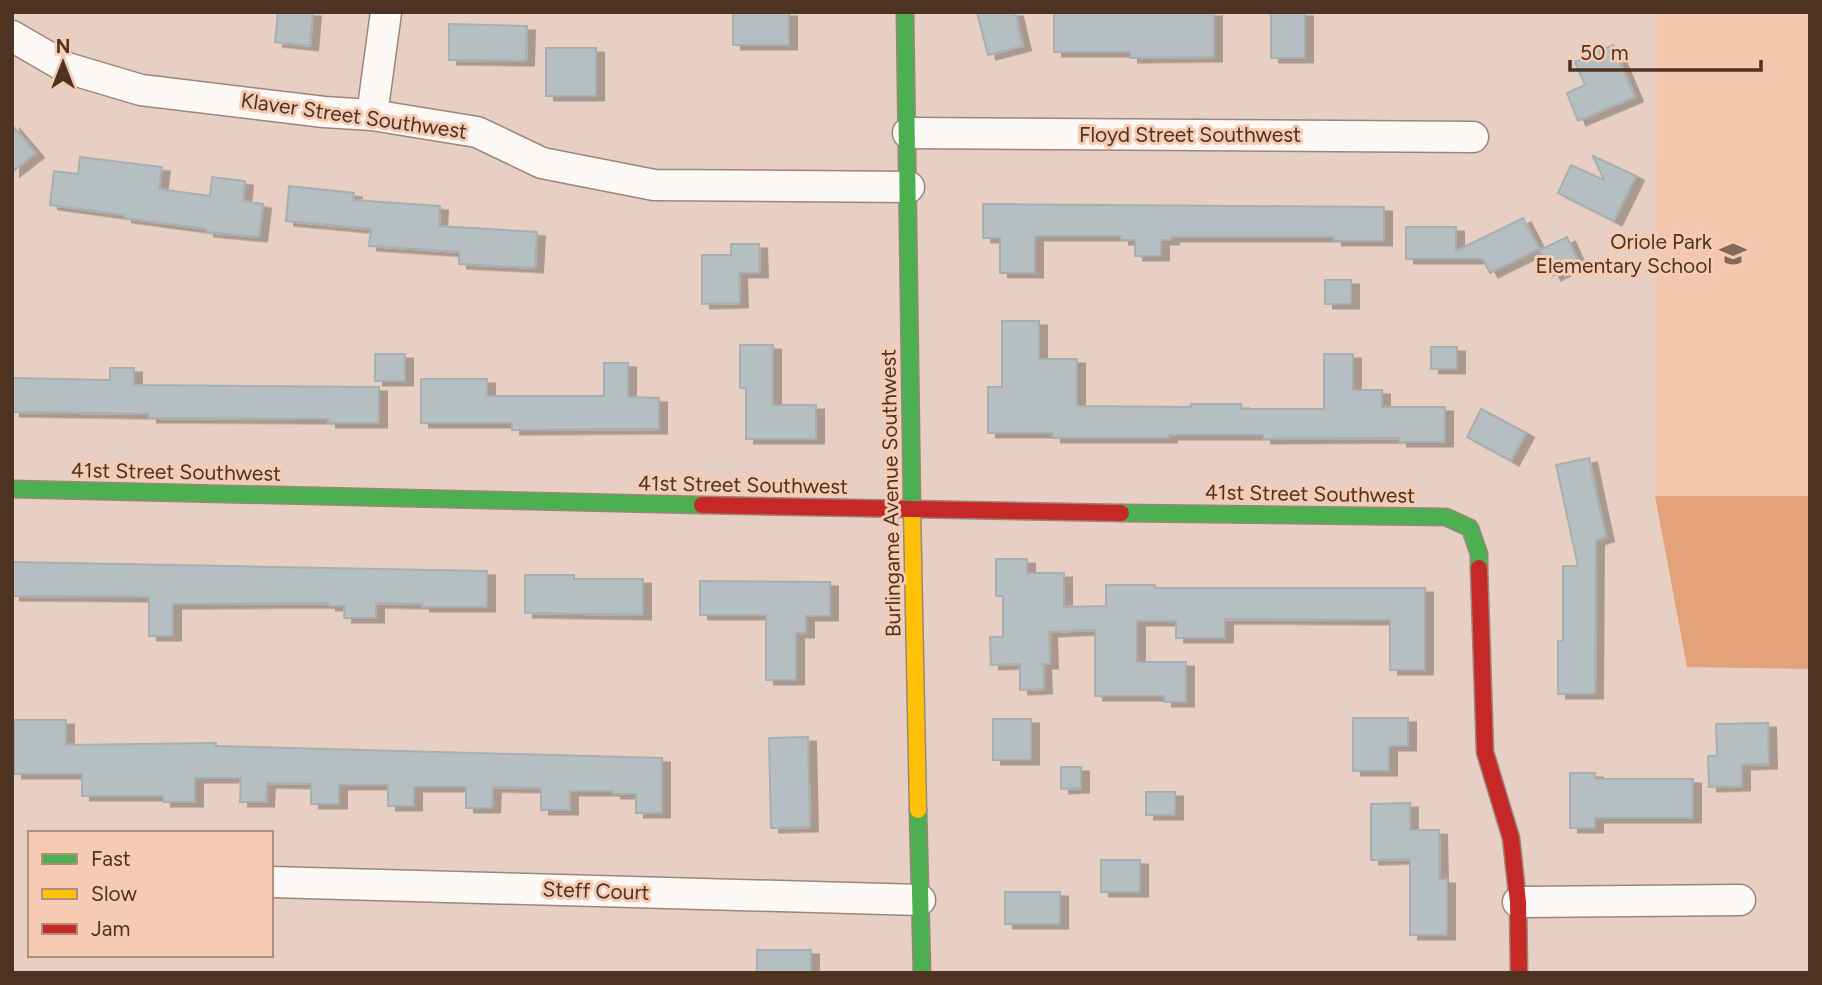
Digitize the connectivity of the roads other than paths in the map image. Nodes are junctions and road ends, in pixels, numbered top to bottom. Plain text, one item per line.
1 (386, 12) edge
2 (905, 12) edge
3 (12, 36) edge
4 (372, 115) junction
5 (908, 133) junction
6 (1473, 137) dead end
7 (909, 187) junction
8 (12, 489) edge
9 (912, 510) junction
10 (273, 882) edge
11 (920, 900) junction
12 (1741, 900) dead end
13 (1518, 902) junction
14 (922, 973) edge
15 (1519, 973) edge

1 - 4 street
2 - 5 street, Burlingame Avenue Southwest
3 - 4 street, Klaver Street Southwest
4 - 7 street, Klaver Street Southwest
5 - 6 street, Floyd Street Southwest
5 - 7 street, Burlingame Avenue Southwest
7 - 9 street, Burlingame Avenue Southwest
8 - 9 street, 41st Street Southwest
9 - 11 street, Burlingame Avenue Southwest
9 - 13 street, 41st Street Southwest
10 - 11 street, Steff Court
11 - 14 street, Burlingame Avenue Southwest
12 - 13 street
13 - 15 street

